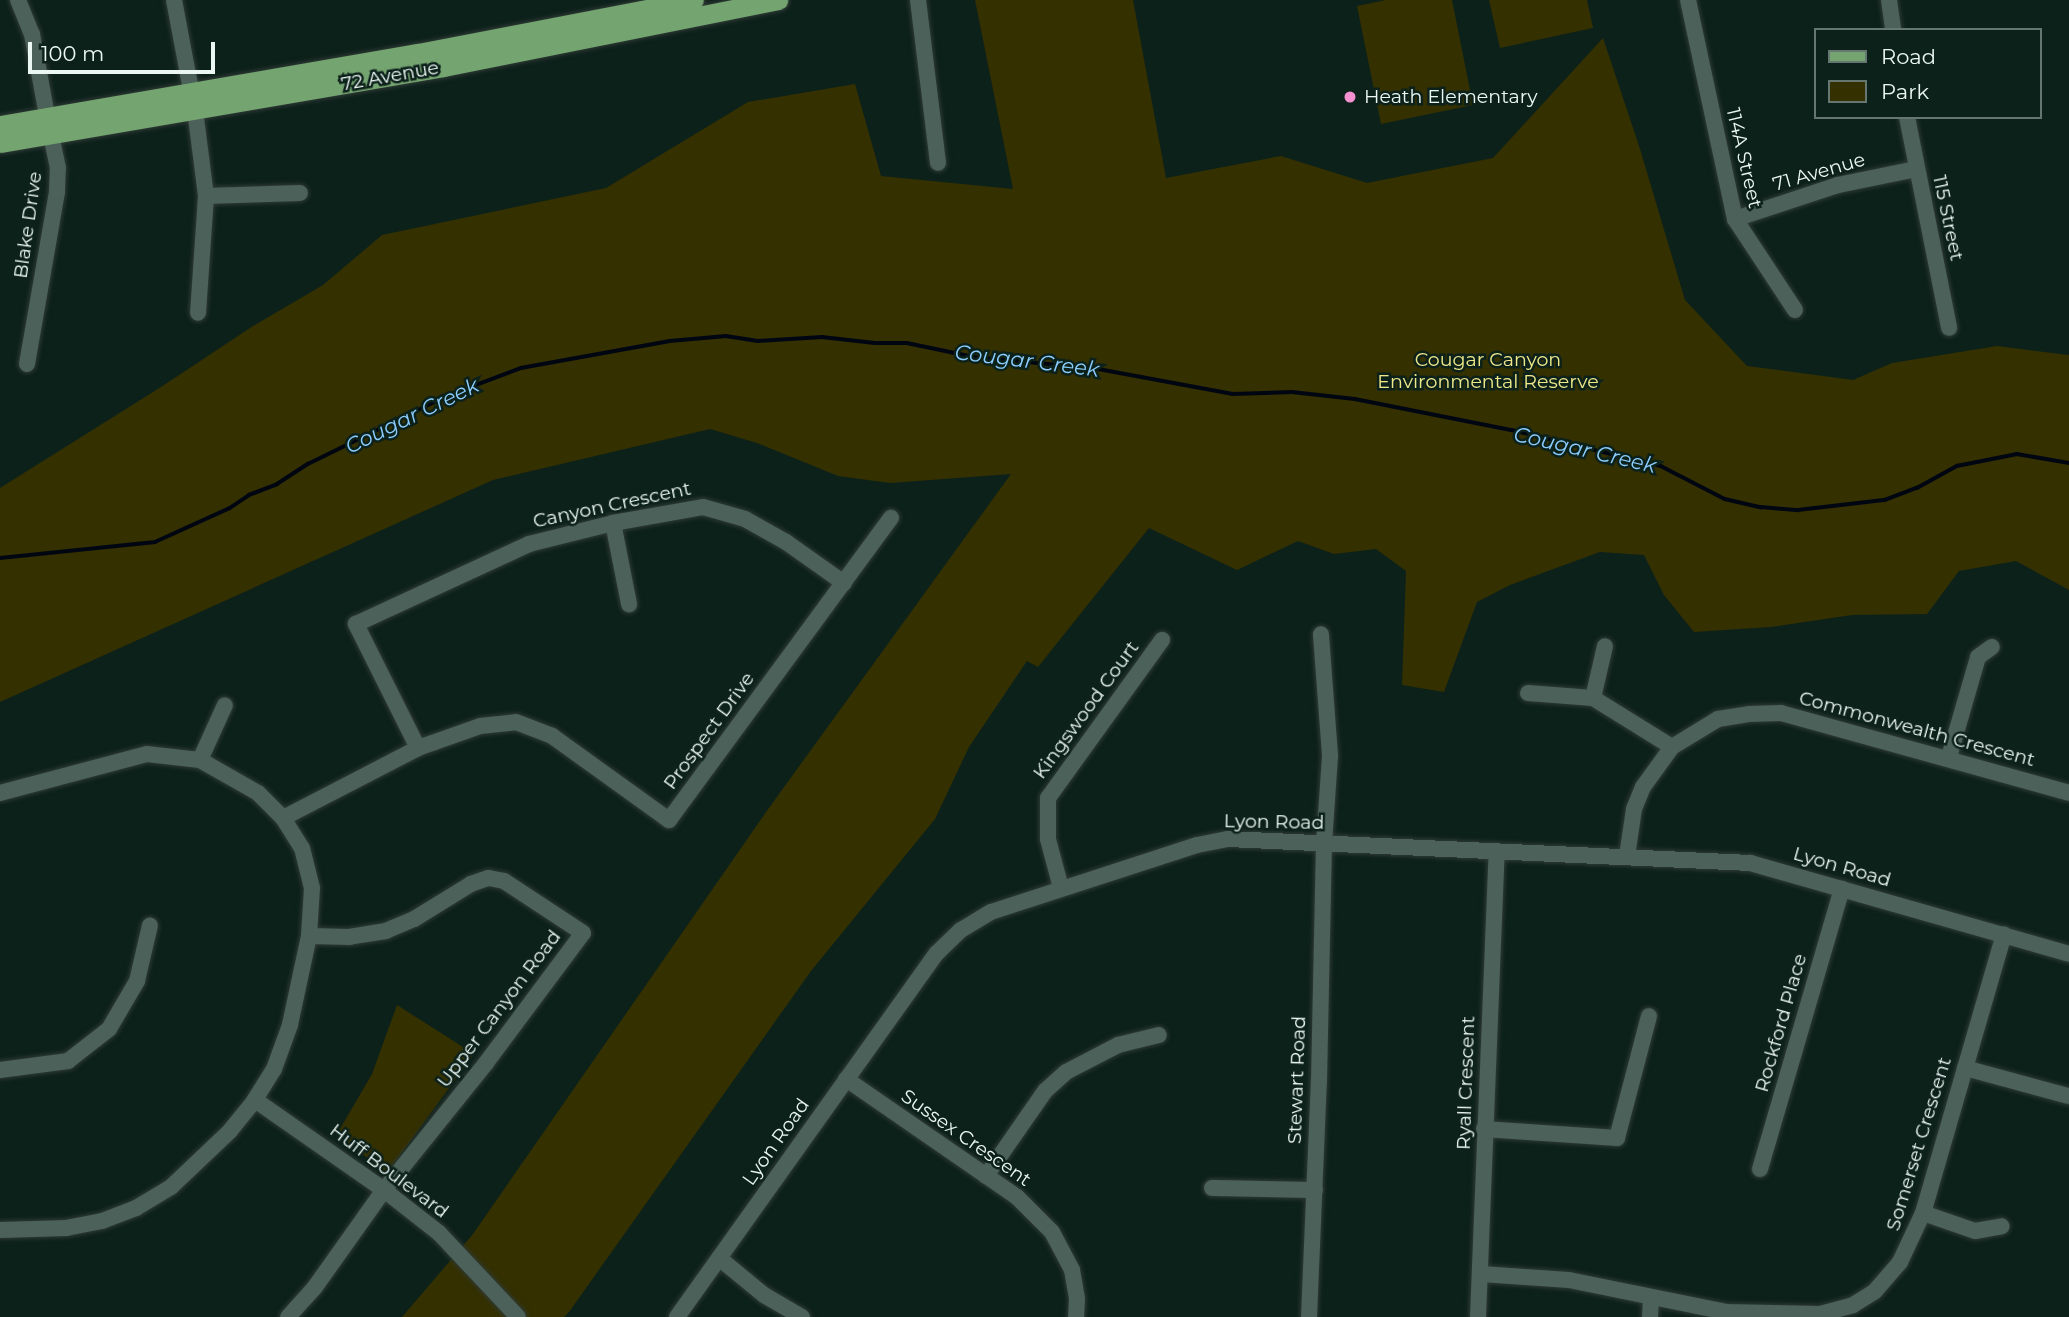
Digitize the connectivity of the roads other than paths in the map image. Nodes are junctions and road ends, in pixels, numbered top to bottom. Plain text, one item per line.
1 (18, 0) edge
2 (174, 0) edge
3 (778, 0) edge
4 (919, 0) edge
5 (1688, 0) edge
6 (1889, 0) edge
7 (684, 5) edge
8 (1893, 28) edge
9 (193, 100) junction
10 (1907, 119) edge
11 (0, 125) edge
12 (49, 125) junction
13 (0, 143) edge
14 (938, 163) dead end
15 (1916, 169) junction
16 (300, 194) dead end
17 (206, 196) junction
18 (1735, 219) junction
19 (1795, 310) dead end
20 (198, 313) dead end
21 (1949, 328) dead end
22 (27, 364) dead end
23 (891, 518) dead end
24 (613, 523) junction
25 (844, 583) junction
26 (629, 604) dead end
27 (1321, 634) dead end
28 (1162, 640) dead end
29 (1605, 646) dead end
30 (1992, 647) dead end
31 (1528, 693) dead end
32 (1593, 698) junction
33 (225, 705) dead end
34 (1672, 747) junction
35 (418, 748) junction
36 (1949, 757) junction
37 (200, 760) junction
38 (0, 793) edge
39 (2069, 793) edge
40 (284, 818) junction
41 (1324, 844) junction
42 (1497, 852) junction
43 (1627, 856) junction
44 (1061, 888) junction
45 (1842, 889) junction
46 (150, 925) dead end
47 (2004, 935) junction
48 (309, 936) junction
49 (2069, 954) edge
50 (1649, 1016) dead end
51 (1159, 1035) dead end
52 (1965, 1068) junction
53 (0, 1070) edge
54 (846, 1079) junction
55 (2068, 1096) edge
56 (255, 1100) junction
57 (1484, 1129) junction
58 (1760, 1169) dead end
59 (986, 1176) junction
60 (1212, 1188) dead end
61 (384, 1190) junction
62 (1315, 1191) junction
63 (1923, 1213) junction
64 (2002, 1226) dead end
65 (0, 1230) edge
66 (719, 1258) junction
67 (1481, 1274) junction
68 (1651, 1298) junction
69 (1820, 1316) edge
70 (288, 1317) edge
71 (518, 1317) edge
72 (677, 1317) edge
73 (802, 1317) edge
74 (1076, 1317) edge
75 (1309, 1317) edge
76 (1478, 1317) edge
77 (1650, 1317) edge

1 - 12 street, Blake Drive
2 - 9 street
3 - 7 main road, 72 Avenue
4 - 14 street
5 - 18 street, 114A Street
6 - 8 street
7 - 9 main road, 72 Avenue
9 - 12 main road, 72 Avenue
9 - 17 street
10 - 15 street, 115 Street
11 - 12 main road, 72 Avenue
12 - 13 main road, 72 Avenue
12 - 22 street, Blake Drive
15 - 18 street, 71 Avenue
15 - 21 street, 115 Street
16 - 17 street
17 - 20 street
18 - 19 street, 114A Street
23 - 25 street, Prospect Drive
24 - 25 street, Canyon Crescent
24 - 26 street
24 - 35 street, Canyon Crescent
25 - 35 street, Prospect Drive
27 - 41 street, Stewart Road
28 - 44 street, Kingswood Court
29 - 32 street
30 - 36 street
31 - 32 street
32 - 34 street
33 - 37 street
34 - 36 street, Commonwealth Crescent
34 - 43 street, Commonwealth Crescent
35 - 40 street, Prospect Drive
36 - 39 street, Commonwealth Crescent
37 - 38 street
37 - 40 street
40 - 48 street
41 - 42 street, Lyon Road
41 - 44 street, Lyon Road
41 - 62 street, Stewart Road
42 - 43 street, Lyon Road
42 - 57 street, Ryall Crescent
43 - 45 street, Lyon Road
44 - 54 street, Lyon Road
45 - 47 street, Lyon Road
45 - 58 street, Rockford Place
46 - 53 street
47 - 49 street, Lyon Road
47 - 52 street, Somerset Crescent
48 - 56 street
48 - 61 street, Upper Canyon Road
50 - 57 street
51 - 59 street
52 - 55 street
52 - 63 street, Somerset Crescent
54 - 59 street, Sussex Crescent
54 - 66 street, Lyon Road
56 - 61 street, Huff Boulevard
56 - 65 street
57 - 67 street, Ryall Crescent
59 - 74 street, Sussex Crescent
60 - 62 street
61 - 70 street, Upper Canyon Road
61 - 71 street, Huff Boulevard
62 - 75 street, Stewart Road
63 - 64 street
63 - 69 street, Somerset Crescent
66 - 72 street, Lyon Road
66 - 73 street
67 - 68 street, Somerset Crescent
67 - 76 street, Ryall Crescent
68 - 69 street, Somerset Crescent
68 - 77 street

